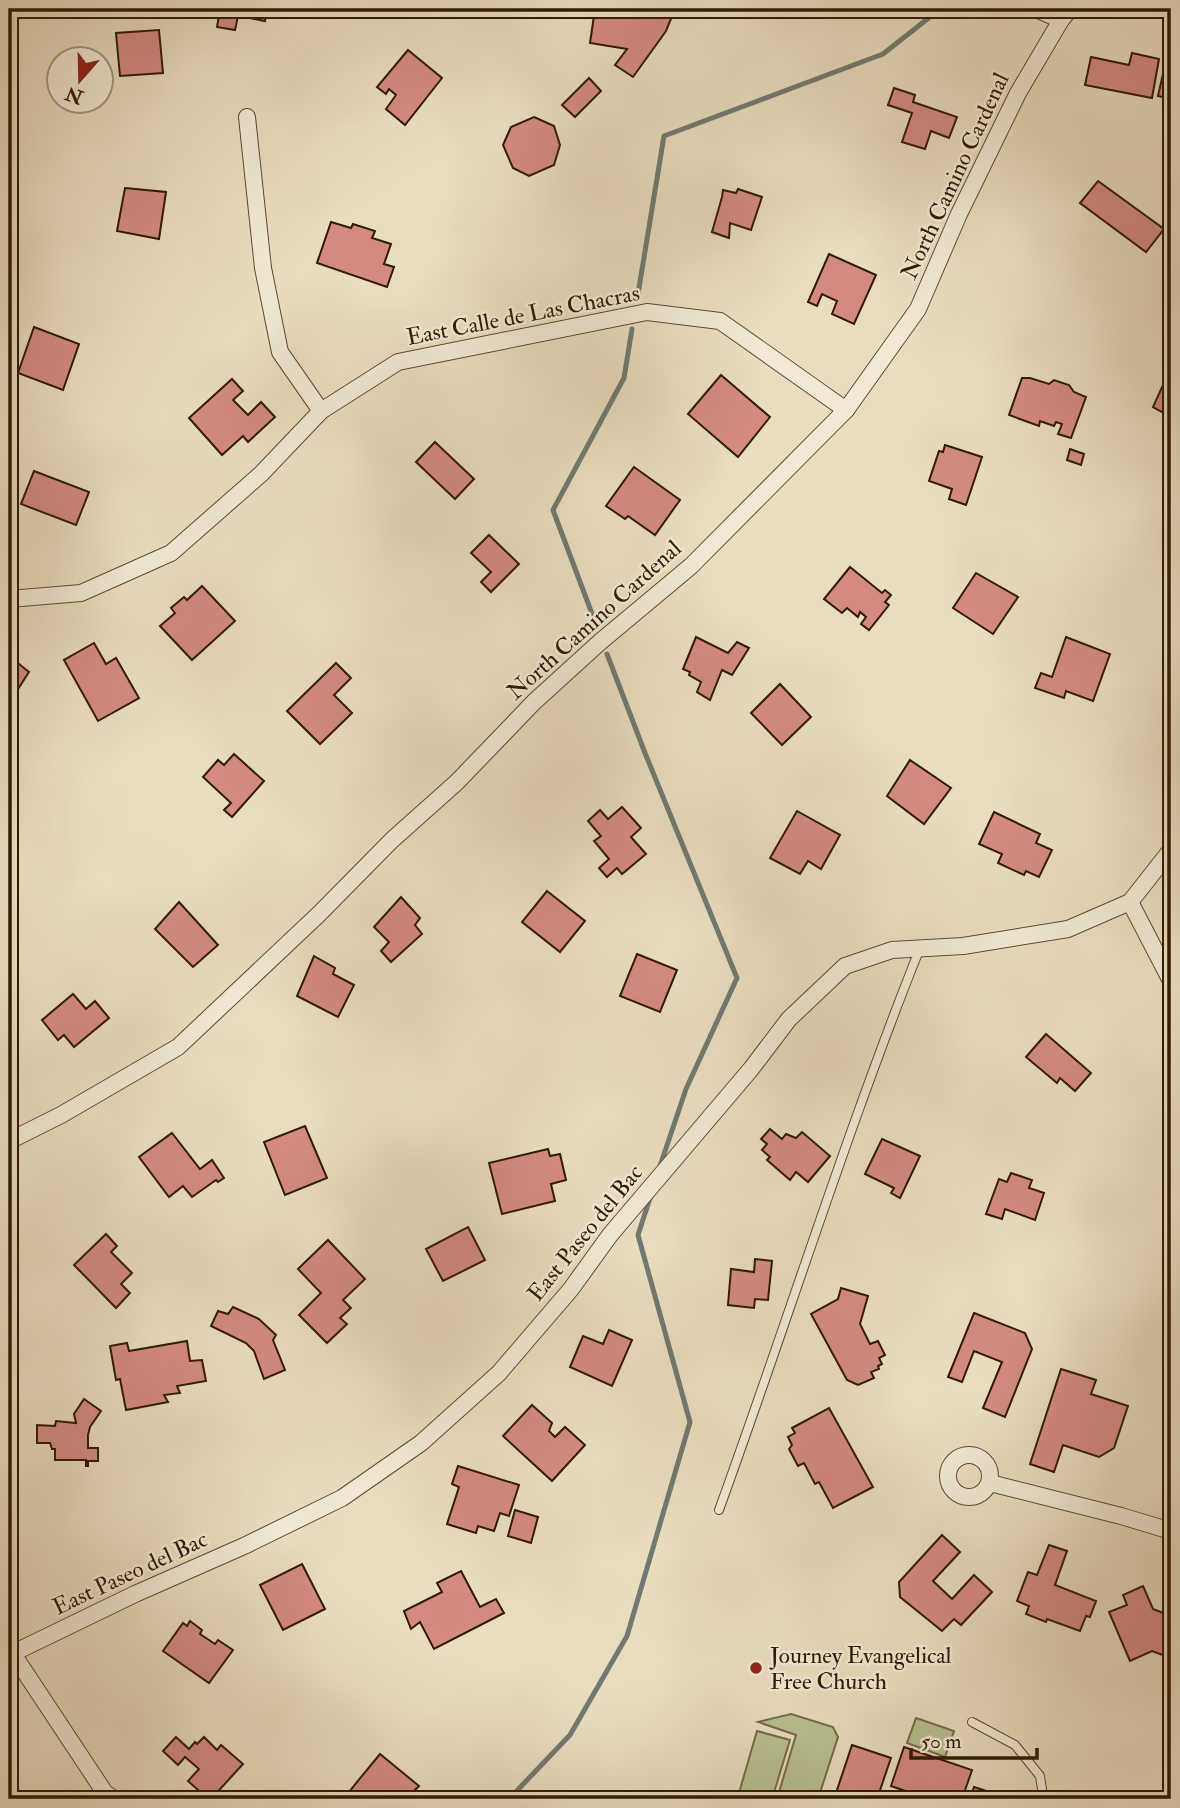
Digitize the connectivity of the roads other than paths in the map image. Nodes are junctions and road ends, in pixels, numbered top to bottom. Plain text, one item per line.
1 (1036, 9) edge
2 (1065, 15) edge
3 (247, 117) dead end
4 (846, 410) junction
5 (321, 411) junction
6 (9, 599) edge
7 (1171, 850) edge
8 (1130, 902) junction
9 (920, 948) junction
10 (1171, 981) edge
11 (9, 1141) edge
12 (990, 1483) dead end
13 (719, 1510) dead end
14 (1171, 1531) edge
15 (11, 1655) edge
16 (972, 1722) dead end
17 (1043, 1796) dead end
18 (114, 1799) edge

1 - 2 street
2 - 4 street, North Camino Cardenal
3 - 5 street
4 - 5 street, East Calle de Las Chacras
4 - 11 street, North Camino Cardenal
5 - 6 street, East Calle de Las Chacras
7 - 8 street, East Paseo del Bac
8 - 9 street, East Paseo del Bac
8 - 10 street
9 - 13 lane
9 - 15 street, East Paseo del Bac
12 - 14 street
15 - 18 street
16 - 17 lane

